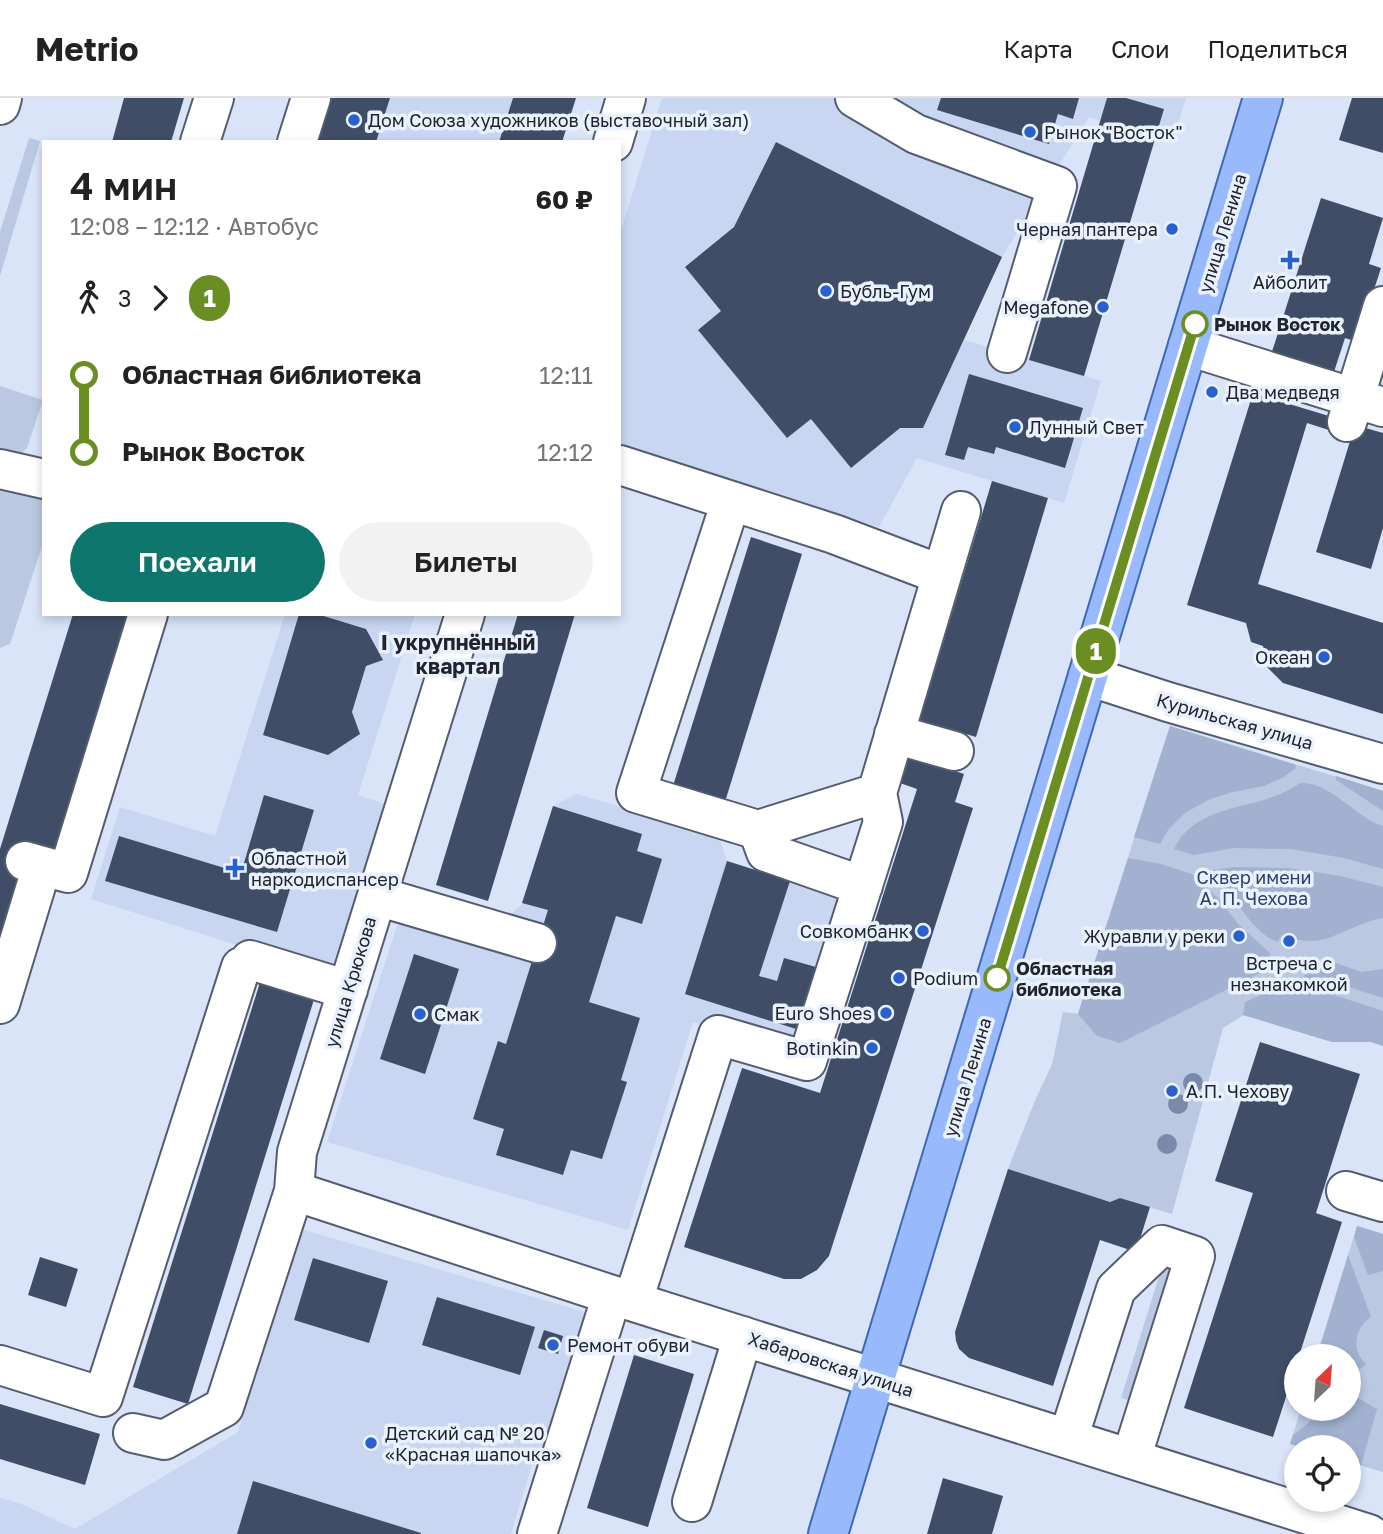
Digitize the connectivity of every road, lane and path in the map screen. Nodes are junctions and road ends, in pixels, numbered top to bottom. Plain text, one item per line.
1 (2, 98) edge
2 (214, 98) edge
3 (311, 98) edge
4 (626, 98) edge
5 (855, 98) edge
6 (1263, 98) edge
7 (0, 105) edge
8 (202, 140) edge
9 (298, 140) edge
10 (614, 140) edge
11 (1383, 306) edge
12 (1188, 346) junction
13 (1007, 354) dead end
14 (1361, 409) edge
15 (621, 465) edge
16 (0, 469) edge
17 (42, 479) edge
18 (731, 501) junction
19 (961, 511) dead end
20 (943, 575) junction
21 (147, 616) edge
22 (464, 616) edge
23 (1088, 676) junction
24 (894, 734) junction
25 (954, 751) dead end
26 (1383, 764) edge
27 (877, 793) junction
28 (758, 830) junction
29 (863, 886) junction
30 (377, 896) junction
31 (537, 943) dead end
32 (348, 990) junction
33 (0, 1004) edge
34 (294, 1191) junction
35 (1346, 1191) dead end
36 (1383, 1202) edge
37 (622, 1298) junction
38 (743, 1336) junction
39 (0, 1364) edge
40 (876, 1378) junction
41 (133, 1433) dead end
42 (1068, 1439) junction
43 (1130, 1459) junction
44 (692, 1502) dead end
45 (537, 1534) edge
46 (828, 1534) edge
47 (1369, 1534) edge

1 - 7 street
2 - 8 street
3 - 9 street
4 - 10 street
5 - 13 street
6 - 12 main road, улица Ленина
11 - 14 street
12 - 14 street
12 - 23 main road, улица Ленина
15 - 18 street
16 - 17 street
18 - 20 street
18 - 28 street
19 - 20 street
20 - 24 street
21 - 33 street
22 - 30 street, улица Крюкова
23 - 26 street, Курильская улица
23 - 40 main road, улица Ленина
24 - 25 street
24 - 27 street
27 - 28 street
27 - 29 street
28 - 29 street
29 - 37 street
30 - 31 street
30 - 32 street, улица Крюкова
32 - 34 street, улица Крюкова
32 - 39 street
34 - 37 street, Хабаровская улица
34 - 41 street, улица Крюкова
35 - 36 street
37 - 38 street, Хабаровская улица
37 - 45 street
38 - 40 street, Хабаровская улица
38 - 44 street
40 - 42 street, Хабаровская улица
40 - 46 main road, улица Ленина
42 - 43 street, Хабаровская улица
42 - 43 street
43 - 47 street, Хабаровская улица

